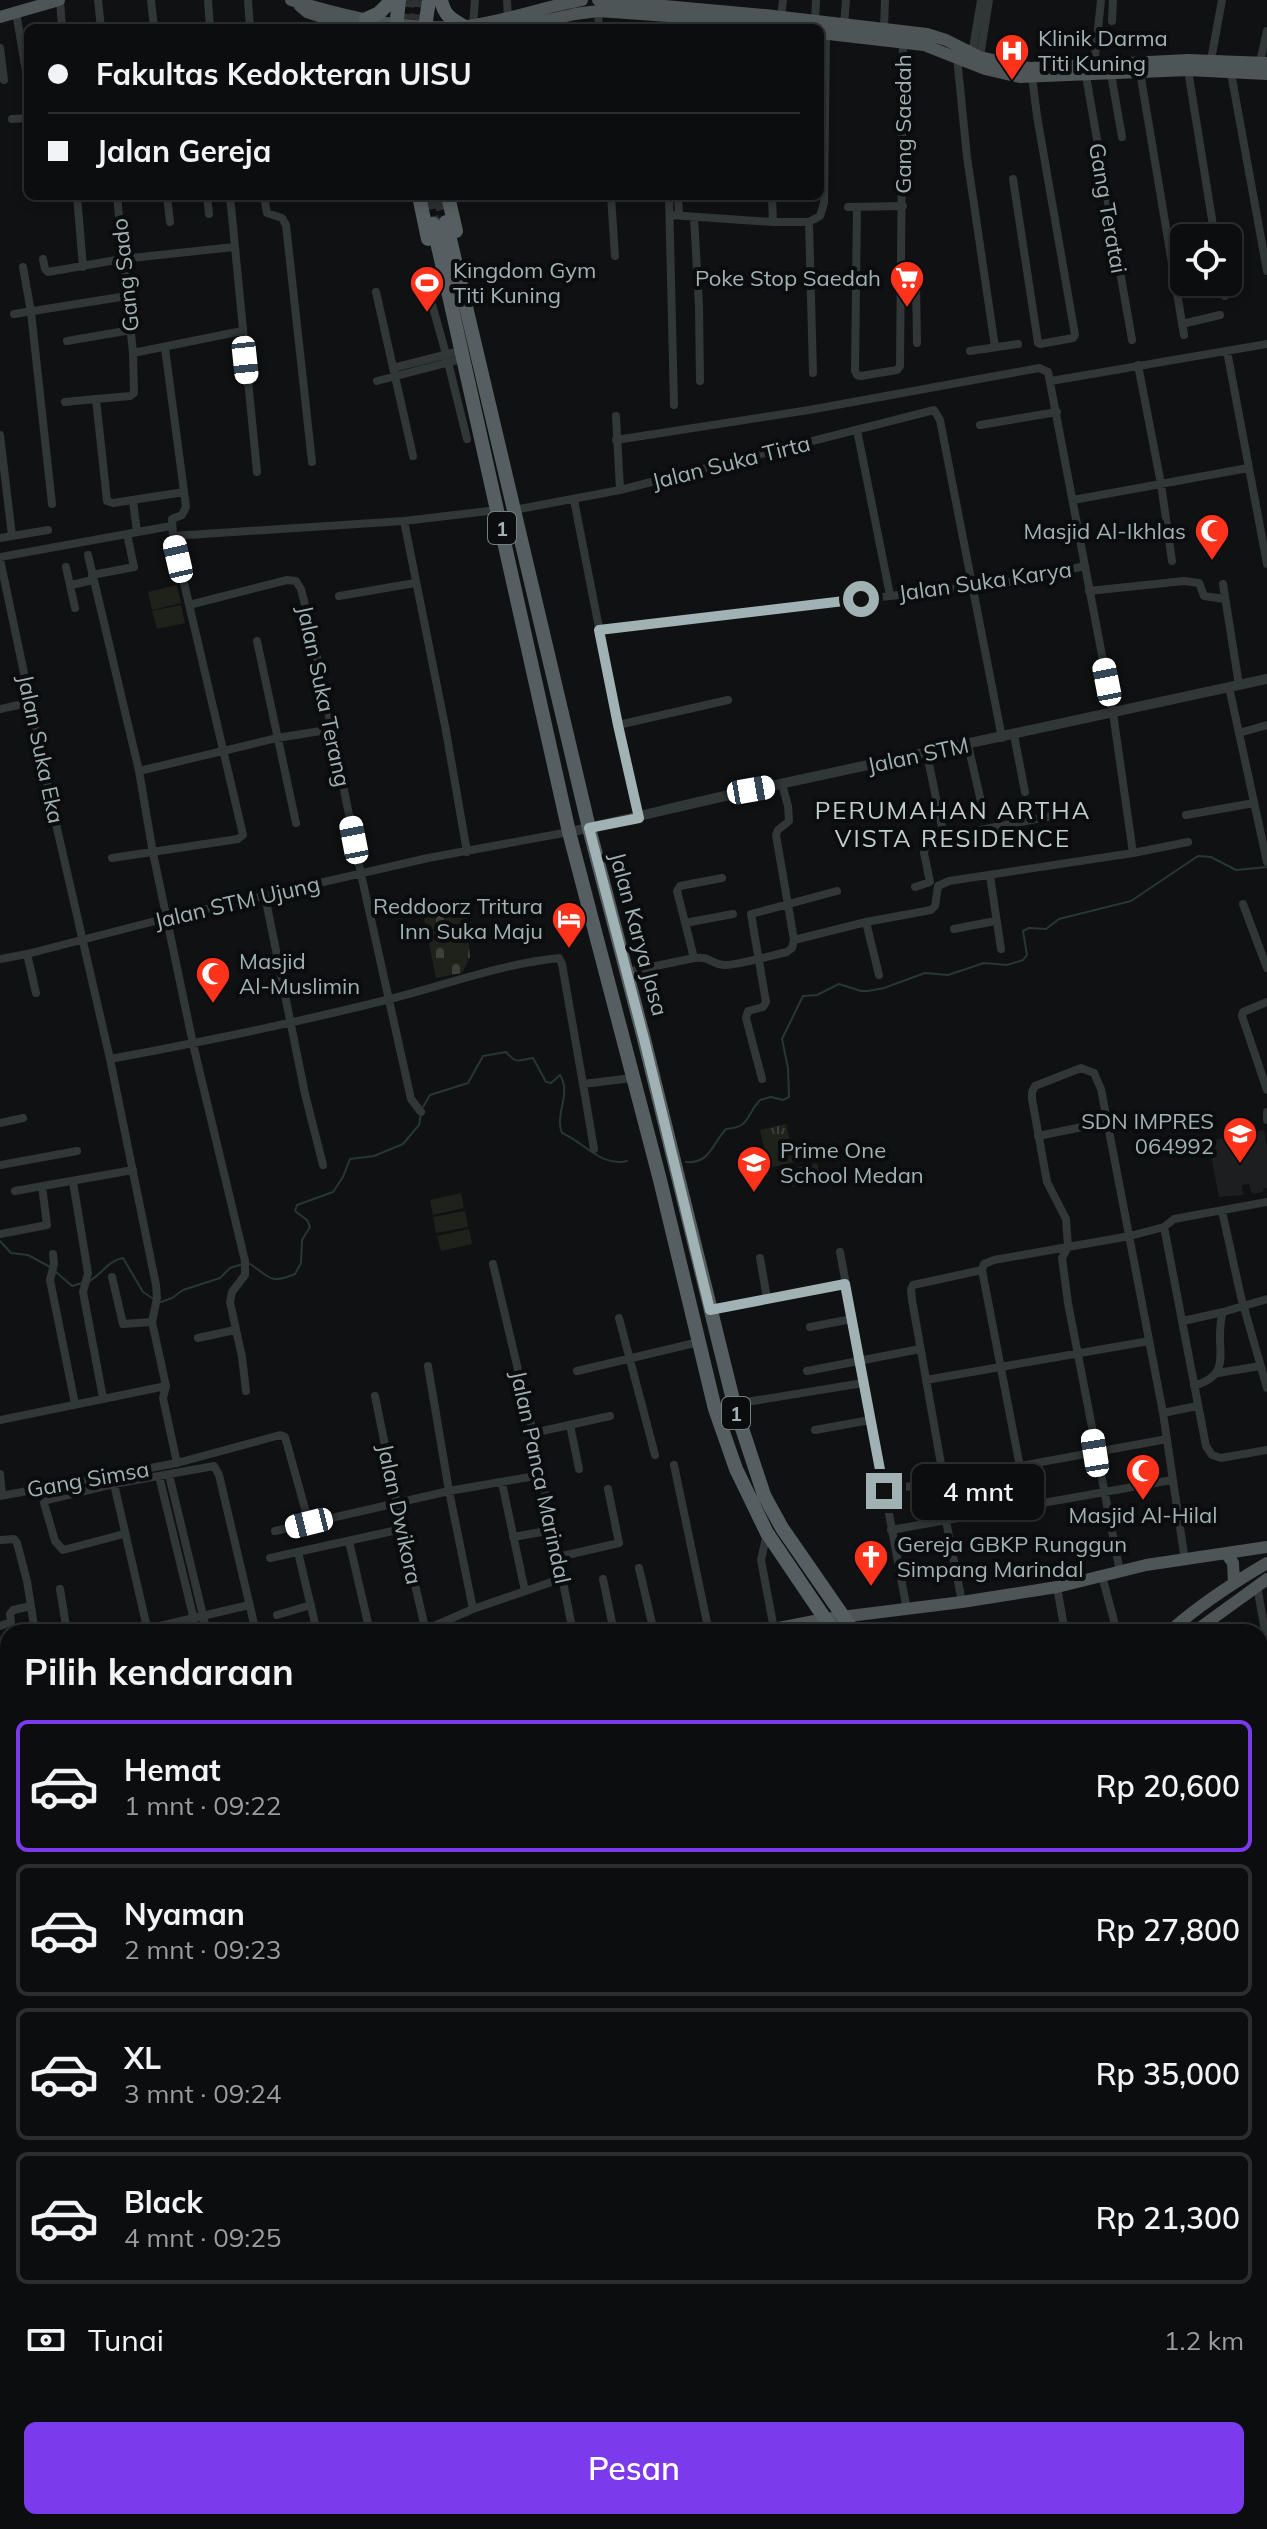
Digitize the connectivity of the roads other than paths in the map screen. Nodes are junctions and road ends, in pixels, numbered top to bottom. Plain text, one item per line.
1 (60, 0) edge
2 (98, 0) edge
3 (151, 0) edge
4 (208, 0) edge
5 (248, 0) edge
6 (429, 0) edge
7 (441, 0) edge
8 (475, 0) edge
9 (507, 0) edge
10 (582, 0) edge
11 (783, 0) edge
12 (816, 0) edge
13 (846, 0) edge
14 (885, 0) edge
15 (981, 0) edge
16 (989, 0) edge
17 (1101, 0) edge
18 (1113, 0) edge
19 (1222, 0) edge
20 (293, 1) edge
21 (39, 2) edge
22 (389, 2) edge
23 (682, 3) edge
24 (707, 5) edge
25 (598, 6) edge
26 (16, 12) junction
27 (0, 17) edge
28 (1112, 21) dead end
29 (668, 22) edge
30 (360, 23) edge
31 (510, 23) edge
32 (765, 23) edge
33 (788, 23) edge
34 (62, 24) edge
35 (101, 24) edge
36 (154, 24) edge
37 (210, 24) edge
38 (250, 24) edge
39 (395, 24) edge
40 (425, 24) edge
41 (466, 24) edge
42 (468, 24) edge
43 (489, 24) edge
44 (820, 24) edge
45 (844, 25) junction
46 (824, 29) edge
47 (884, 29) junction
48 (824, 30) edge
49 (1267, 31) edge
50 (903, 42) junction
51 (0, 48) edge
52 (976, 56) junction
53 (957, 57) junction
54 (24, 59) edge
55 (1211, 60) junction
56 (1263, 62) edge
57 (1153, 67) junction
58 (1188, 70) junction
59 (1090, 71) junction
60 (1140, 72) junction
61 (1231, 73) junction
62 (1111, 74) junction
63 (1267, 74) edge
64 (1032, 77) junction
65 (4, 80) dead end
66 (24, 118) edge
67 (12, 119) dead end
68 (1122, 137) dead end
69 (1013, 179) dead end
70 (77, 200) edge
71 (117, 200) edge
72 (167, 200) edge
73 (207, 200) edge
74 (230, 200) edge
75 (265, 200) edge
76 (420, 200) edge
77 (449, 200) edge
78 (611, 200) edge
79 (670, 200) edge
80 (677, 200) edge
81 (772, 200) edge
82 (824, 200) edge
83 (903, 206) junction
84 (209, 214) dead end
85 (674, 215) junction
86 (694, 217) junction
87 (170, 222) dead end
88 (773, 222) junction
89 (809, 222) junction
90 (440, 223) tunnel mouth
91 (1213, 224) edge
92 (234, 247) junction
93 (615, 256) dead end
94 (43, 259) dead end
95 (122, 259) junction
96 (23, 267) dead end
97 (83, 267) junction
98 (1267, 271) edge
99 (900, 280) junction
100 (428, 290) dead end
101 (376, 292) dead end
102 (127, 296) junction
103 (31, 312) junction
104 (14, 314) dead end
105 (1220, 315) dead end
106 (1182, 324) junction
107 (131, 330) junction
108 (242, 331) junction
109 (1184, 335) dead end
110 (1132, 340) dead end
111 (67, 341) dead end
112 (917, 343) dead end
113 (1018, 344) dead end
114 (1267, 344) edge
115 (995, 347) junction
116 (165, 348) junction
117 (970, 351) dead end
118 (1227, 351) junction
119 (133, 353) junction
120 (452, 357) junction
121 (1138, 365) junction
122 (393, 372) junction
123 (813, 373) dead end
124 (377, 381) dead end
125 (700, 381) dead end
126 (1051, 381) junction
127 (96, 399) junction
128 (65, 402) dead end
129 (674, 405) dead end
130 (1057, 412) junction
131 (616, 416) dead end
132 (980, 425) dead end
133 (857, 430) junction
134 (0, 435) edge
135 (467, 439) dead end
136 (616, 440) junction
137 (493, 453) junction
138 (413, 456) dead end
139 (312, 462) dead end
140 (1248, 468) junction
141 (257, 472) dead end
142 (1161, 484) junction
143 (620, 490) junction
144 (184, 492) junction
145 (574, 500) junction
146 (1073, 500) junction
147 (133, 501) junction
148 (52, 504) dead end
149 (498, 510) junction
150 (514, 510) junction
151 (404, 521) junction
152 (1263, 525) edge
153 (48, 530) dead end
154 (172, 531) junction
155 (137, 532) junction
156 (127, 534) junction
157 (12, 536) junction
158 (0, 538) edge
159 (88, 555) dead end
160 (0, 558) edge
161 (1172, 561) dead end
162 (1267, 564) edge
163 (1085, 566) junction
164 (66, 567) dead end
165 (93, 578) junction
166 (415, 583) junction
167 (1223, 584) dead end
168 (71, 585) junction
169 (972, 586) junction
170 (1089, 591) junction
171 (890, 595) junction
172 (339, 596) dead end
173 (1225, 599) junction
174 (189, 605) junction
175 (75, 608) dead end
176 (599, 630) junction
177 (257, 641) dead end
178 (1267, 679) edge
179 (1234, 686) junction
180 (728, 700) dead end
181 (32, 702) junction
182 (0, 709) edge
183 (1113, 713) junction
184 (618, 725) junction
185 (1267, 725) edge
186 (333, 729) junction
187 (1239, 733) junction
188 (1014, 735) junction
189 (277, 738) junction
190 (1002, 738) junction
191 (968, 745) junction
192 (224, 752) junction
193 (927, 754) junction
194 (139, 771) junction
195 (782, 784) junction
196 (1025, 792) dead end
197 (1254, 803) junction
198 (982, 806) dead end
199 (1186, 815) dead end
200 (1052, 816) dead end
201 (639, 818) junction
202 (296, 823) dead end
203 (1263, 825) edge
204 (589, 828) junction
205 (569, 832) junction
206 (944, 837) junction
207 (1188, 842) dead end
208 (467, 852) junction
209 (153, 853) junction
210 (1133, 853) junction
211 (112, 858) dead end
212 (1267, 862) edge
213 (361, 874) junction
214 (990, 876) junction
215 (722, 878) dead end
216 (915, 887) dead end
217 (837, 891) dead end
218 (265, 896) junction
219 (787, 904) junction
220 (1243, 904) dead end
221 (733, 914) dead end
222 (167, 918) junction
223 (995, 921) junction
224 (866, 922) junction
225 (685, 923) junction
226 (954, 929) dead end
227 (83, 940) junction
228 (794, 940) junction
229 (1001, 949) dead end
230 (27, 954) junction
231 (694, 958) junction
232 (757, 958) junction
233 (0, 959) edge
234 (1267, 968) edge
235 (627, 972) junction
236 (879, 975) dead end
237 (36, 993) dead end
238 (387, 1000) junction
239 (1267, 1002) edge
240 (289, 1023) junction
241 (193, 1044) junction
242 (110, 1059) junction
243 (632, 1078) junction
244 (762, 1079) dead end
245 (583, 1084) junction
246 (1267, 1090) edge
247 (421, 1112) dead end
248 (1267, 1112) edge
249 (23, 1118) dead end
250 (1267, 1120) edge
251 (1107, 1122) junction
252 (0, 1123) edge
253 (1038, 1136) junction
254 (594, 1149) dead end
255 (77, 1151) dead end
256 (0, 1165) edge
257 (323, 1165) dead end
258 (133, 1170) junction
259 (73, 1182) junction
260 (42, 1186) junction
261 (15, 1191) dead end
262 (1267, 1202) edge
263 (1222, 1211) junction
264 (1164, 1227) junction
265 (0, 1234) edge
266 (1130, 1236) junction
267 (1068, 1247) junction
268 (695, 1251) junction
269 (840, 1252) dead end
270 (53, 1254) dead end
271 (678, 1256) junction
272 (760, 1258) dead end
273 (493, 1264) dead end
274 (982, 1270) junction
275 (112, 1277) dead end
276 (845, 1284) junction
277 (767, 1298) junction
278 (1267, 1299) edge
279 (1244, 1306) junction
280 (710, 1310) junction
281 (1223, 1312) junction
282 (619, 1318) dead end
283 (153, 1319) junction
284 (852, 1319) junction
285 (1183, 1321) junction
286 (810, 1327) dead end
287 (235, 1330) junction
288 (198, 1338) dead end
289 (1149, 1341) junction
290 (699, 1342) junction
291 (920, 1349) junction
292 (1079, 1353) junction
293 (630, 1358) junction
294 (860, 1361) junction
295 (428, 1366) dead end
296 (1000, 1366) junction
297 (1260, 1366) junction
298 (577, 1371) dead end
299 (807, 1371) dead end
300 (1218, 1373) junction
301 (926, 1380) junction
302 (857, 1384) dead end
303 (166, 1386) junction
304 (1194, 1386) junction
305 (1266, 1390) edge
306 (246, 1391) dead end
307 (375, 1396) dead end
308 (103, 1398) junction
309 (75, 1404) junction
310 (734, 1404) junction
311 (1197, 1406) junction
312 (1163, 1413) junction
313 (610, 1416) dead end
314 (0, 1420) edge
315 (870, 1420) junction
316 (570, 1425) junction
317 (815, 1430) dead end
318 (533, 1433) junction
319 (1167, 1439) junction
320 (1267, 1450) edge
321 (1095, 1453) junction
322 (655, 1455) dead end
323 (177, 1463) junction
324 (674, 1465) dead end
325 (1020, 1467) junction
326 (579, 1469) dead end
327 (0, 1474) edge
328 (541, 1475) junction
329 (164, 1476) junction
330 (1172, 1480) junction
331 (944, 1481) junction
332 (502, 1483) junction
333 (114, 1484) junction
334 (608, 1489) dead end
335 (1105, 1490) junction
336 (449, 1491) junction
337 (884, 1491) junction
338 (1, 1496) edge
339 (397, 1503) junction
340 (946, 1521) junction
341 (309, 1523) junction
342 (402, 1529) junction
343 (553, 1530) junction
344 (891, 1530) junction
345 (275, 1531) dead end
346 (767, 1533) junction
347 (124, 1534) junction
348 (513, 1537) junction
349 (0, 1540) edge
350 (349, 1541) junction
351 (1267, 1547) edge
352 (298, 1552) junction
353 (1226, 1553) junction
354 (558, 1557) junction
355 (270, 1558) dead end
356 (1185, 1561) junction
357 (1267, 1563) edge
358 (639, 1568) dead end
359 (1120, 1572) junction
360 (1102, 1576) junction
361 (563, 1578) junction
362 (603, 1579) dead end
363 (1234, 1582) junction
364 (1262, 1582) edge
365 (1057, 1587) junction
366 (60, 1589) dead end
367 (525, 1591) junction
368 (962, 1602) junction
369 (249, 1605) junction
370 (311, 1605) junction
371 (31, 1606) junction
372 (473, 1609) junction
373 (907, 1610) junction
374 (277, 1615) dead end
375 (198, 1616) junction
376 (844, 1617) junction
377 (825, 1619) junction
378 (6, 1624) edge
379 (34, 1624) edge
380 (66, 1624) edge
381 (146, 1624) edge
382 (171, 1624) edge
383 (198, 1624) edge
384 (202, 1624) edge
385 (254, 1624) edge
386 (315, 1624) edge
387 (368, 1624) edge
388 (422, 1624) edge
389 (440, 1624) edge
390 (572, 1624) edge
391 (612, 1624) edge
392 (652, 1624) edge
393 (707, 1624) edge
394 (773, 1624) edge
395 (800, 1624) edge
396 (828, 1624) edge
397 (849, 1624) edge
398 (1064, 1624) edge
399 (1115, 1624) edge
400 (1178, 1624) edge
401 (1205, 1624) edge
402 (1266, 1624) edge

1 - 21 main road
1 - 34 street
2 - 35 street
3 - 36 street
4 - 37 street
5 - 38 street
6 - 40 highway
7 - 41 highway
8 - 42 street
9 - 31 street
10 - 31 main road
11 - 33 street
12 - 44 street
13 - 45 street
14 - 47 street
15 - 52 street
16 - 52 street
17 - 59 street, Gang Teratai
18 - 28 street
19 - 55 street
20 - 30 main road
21 - 26 main road
22 - 30 highway
22 - 39 highway
23 - 24 main road
23 - 25 main road
24 - 32 main road
25 - 29 main road
25 - 31 main road
26 - 27 main road
26 - 54 street
29 - 32 main road
31 - 43 main road
32 - 33 main road
45 - 46 main road
45 - 47 main road
47 - 52 main road
48 - 50 main road
49 - 56 street
50 - 53 main road
50 - 83 street, Gang Saedah
51 - 65 street
52 - 59 main road
53 - 64 main road
53 - 115 street
55 - 56 main road
55 - 57 main road
57 - 58 main road
57 - 59 main road
57 - 60 main road
58 - 61 main road
58 - 91 street
59 - 62 main road
59 - 64 main road
59 - 110 street, Gang Teratai
60 - 62 main road
60 - 106 street
61 - 63 main road
61 - 98 street
62 - 68 street
64 - 69 street
66 - 67 street
70 - 97 street
71 - 95 street, Gang Sado
72 - 87 street
73 - 84 street
74 - 92 street
75 - 139 street
76 - 120 highway
77 - 137 highway
78 - 93 street
79 - 85 street
80 - 85 street
81 - 88 street
82 - 89 street
83 - 99 street, Gang Saedah
83 - 99 street, Gang Saedah
85 - 86 street
85 - 129 street
86 - 88 street
86 - 125 street
88 - 89 street
89 - 123 street
90 - 137 highway, Jalan Karya Jasa / 1
92 - 95 street
92 - 108 street
94 - 97 street
95 - 97 street
95 - 102 street, Gang Sado
96 - 103 street
99 - 112 street
100 - 120 street
101 - 122 street
102 - 103 street
102 - 107 street, Gang Sado
103 - 104 street
103 - 148 street
105 - 106 street
106 - 109 street
107 - 111 street
107 - 119 street, Gang Sado
108 - 116 street
108 - 141 street
113 - 115 street
114 - 118 street
115 - 117 street
116 - 119 street
116 - 144 street
118 - 121 street
118 - 140 street
119 - 127 street, Gang Sado
120 - 122 street
120 - 135 street
120 - 137 highway
121 - 126 street
121 - 142 street
122 - 124 street
122 - 138 street
126 - 130 street
126 - 136 street
127 - 128 street
127 - 147 street
130 - 132 street
130 - 146 street
131 - 136 street
133 - 143 street, Jalan Suka Tirta
133 - 169 street, Jalan Suka Tirta
133 - 171 street
134 - 157 street
136 - 143 street
137 - 149 highway, Jalan Karya Jasa / 1
137 - 150 highway, Jalan Karya Jasa / 1
140 - 142 street
140 - 152 street
142 - 146 street
142 - 161 street
143 - 145 street, Jalan Suka Tirta
144 - 147 street
144 - 154 street
145 - 150 street, Jalan Suka Tirta
145 - 176 street
146 - 163 street
147 - 155 street
149 - 151 street
149 - 205 highway, Jalan Karya Jasa / 1
150 - 204 highway, Jalan Karya Jasa / 1
151 - 154 street
151 - 166 street
152 - 162 street
153 - 157 street
154 - 155 street
154 - 174 street
155 - 156 street
156 - 160 street
156 - 165 street
157 - 158 street
159 - 165 street
160 - 181 street, Jalan Suka Eka
163 - 169 street, Jalan Suka Karya
163 - 170 street
164 - 168 street
165 - 168 street
165 - 194 street
166 - 172 street
166 - 208 street
167 - 173 street
168 - 175 street
169 - 171 street, Jalan Suka Karya
169 - 190 street
170 - 173 street
170 - 183 street
171 - 176 street, Jalan Suka Karya
173 - 179 street
174 - 186 street, Jalan Suka Terang
174 - 192 street
176 - 184 street
177 - 189 street
178 - 179 street, Jalan STM
179 - 183 street, Jalan STM
179 - 187 street
180 - 184 street
181 - 182 street
181 - 227 street, Jalan Suka Eka
183 - 188 street, Jalan STM
183 - 210 street
184 - 201 street
185 - 187 street
186 - 189 street
186 - 213 street, Jalan Suka Terang
187 - 197 street
188 - 190 street, Jalan STM
188 - 196 street
189 - 192 street
189 - 202 street
190 - 191 street, Jalan STM
191 - 193 street, Jalan STM
191 - 198 street
192 - 194 street
192 - 209 street
193 - 195 street, Jalan STM
193 - 206 street
194 - 209 street
195 - 201 street, Jalan STM
195 - 219 street
197 - 199 street
197 - 203 street
200 - 206 street
201 - 204 street, Jalan STM
203 - 212 street
204 - 205 street, Jalan STM
204 - 235 highway, Jalan Karya Jasa / 1
205 - 208 street, Jalan STM Ujung
205 - 243 highway, Jalan Karya Jasa / 1
206 - 216 street
207 - 210 street
208 - 213 street, Jalan STM Ujung
209 - 211 street
209 - 222 street
210 - 214 street
213 - 218 street, Jalan STM Ujung
213 - 238 street, Jalan Suka Terang
214 - 223 street
214 - 224 street
215 - 225 street
217 - 219 street
218 - 222 street, Jalan STM Ujung
218 - 240 street
219 - 228 street
219 - 232 street
220 - 234 street
221 - 225 street
222 - 227 street, Jalan STM Ujung
222 - 241 street
223 - 226 street
223 - 229 street
224 - 228 street
224 - 236 street
225 - 231 street
227 - 230 street, Jalan STM Ujung
227 - 242 street, Jalan Suka Eka
228 - 232 street
230 - 233 street, Jalan STM Ujung
230 - 237 street
231 - 232 street
231 - 235 street
232 - 244 street
235 - 268 highway, Jalan Karya Jasa / 1
238 - 240 street
238 - 245 street
238 - 247 street, Jalan Suka Terang
239 - 246 street
240 - 241 street
240 - 257 street
241 - 242 street
241 - 287 street
242 - 258 street, Jalan Suka Eka
243 - 245 street
243 - 271 highway, Jalan Karya Jasa / 1
245 - 254 street
248 - 250 street
249 - 252 street
251 - 253 street
251 - 253 street
251 - 266 street
253 - 267 street
255 - 256 street
258 - 259 street
258 - 283 street, Jalan Suka Eka
259 - 260 street
259 - 308 street
260 - 261 street
260 - 265 street
262 - 263 street
263 - 264 street
263 - 279 street
264 - 266 street
264 - 285 street
266 - 267 street
266 - 289 street
267 - 274 street
267 - 292 street
268 - 271 highway
268 - 280 highway, Jalan Karya Jasa / 1
269 - 276 street
270 - 309 street
271 - 290 highway, Jalan Karya Jasa / 1
272 - 277 street
273 - 318 street, Jalan Panca Marindal
274 - 291 street
274 - 296 street
275 - 283 street
276 - 277 street
276 - 284 street
277 - 280 street
278 - 279 street
279 - 281 street
279 - 297 street
280 - 310 highway, Jalan Karya Jasa / 1
281 - 285 street
281 - 300 street
282 - 293 street
283 - 303 street
284 - 286 street
284 - 294 street
285 - 304 street
287 - 288 street
287 - 306 street
289 - 292 street
289 - 312 street
290 - 293 street
290 - 346 highway, Jalan Karya Jasa / 1
291 - 294 street
291 - 301 street
292 - 296 street
292 - 321 street
293 - 298 street
293 - 322 street
294 - 299 street
294 - 315 street
295 - 336 street
296 - 301 street
296 - 325 street
297 - 300 street
297 - 305 street
300 - 304 street
301 - 331 street
302 - 310 street
303 - 308 street
303 - 323 street
304 - 311 street
307 - 339 street, Jalan Dwikora
308 - 309 street
309 - 314 street
310 - 376 highway, Jalan Karya Jasa / 1
311 - 312 street
311 - 320 street
312 - 319 street
313 - 316 street
315 - 317 street
315 - 337 street
316 - 318 street
316 - 326 street
318 - 328 street, Jalan Panca Marindal
319 - 321 street
319 - 330 street
321 - 325 street
321 - 335 street
323 - 338 street, Gang Simsa
323 - 341 street, Gang Simsa
324 - 393 street
325 - 331 street
327 - 338 street
328 - 332 street
328 - 343 street, Jalan Panca Marindal
329 - 333 street
329 - 369 street
329 - 375 street
330 - 335 street
330 - 356 street
331 - 337 street
332 - 336 street
332 - 348 street
333 - 347 street
333 - 347 street
334 - 354 street
335 - 340 street
335 - 359 street
336 - 339 street
336 - 372 street
337 - 344 street
339 - 341 street
339 - 342 street, Jalan Dwikora
340 - 344 street
340 - 368 street
341 - 345 street
342 - 350 street
342 - 388 street, Jalan Dwikora
343 - 348 street
343 - 354 street, Jalan Panca Marindal
344 - 373 street
346 - 377 highway, Jalan Karya Jasa / 1
346 - 394 street
347 - 381 street
348 - 367 street
349 - 371 street
350 - 352 street
350 - 387 street
351 - 353 main road
352 - 355 street
352 - 370 street
353 - 356 main road
353 - 363 main road
354 - 361 street, Jalan Panca Marindal
356 - 359 main road
357 - 363 main road
358 - 392 street
359 - 360 main road
360 - 365 main road
360 - 399 street
361 - 367 street
361 - 390 street, Jalan Panca Marindal
362 - 391 street
363 - 400 main road
364 - 401 main road
364 - 402 street
365 - 368 main road
365 - 398 street
366 - 380 street
367 - 372 street
368 - 373 main road
369 - 375 street
369 - 385 street
370 - 374 street
370 - 386 street
371 - 378 street
371 - 379 street
372 - 389 street
373 - 376 main road
375 - 382 street
375 - 383 street
375 - 384 street
376 - 377 main road
376 - 397 highway, Jalan Karya Jasa / 1
377 - 395 main road
377 - 396 highway, Jalan Karya Jasa / 1

